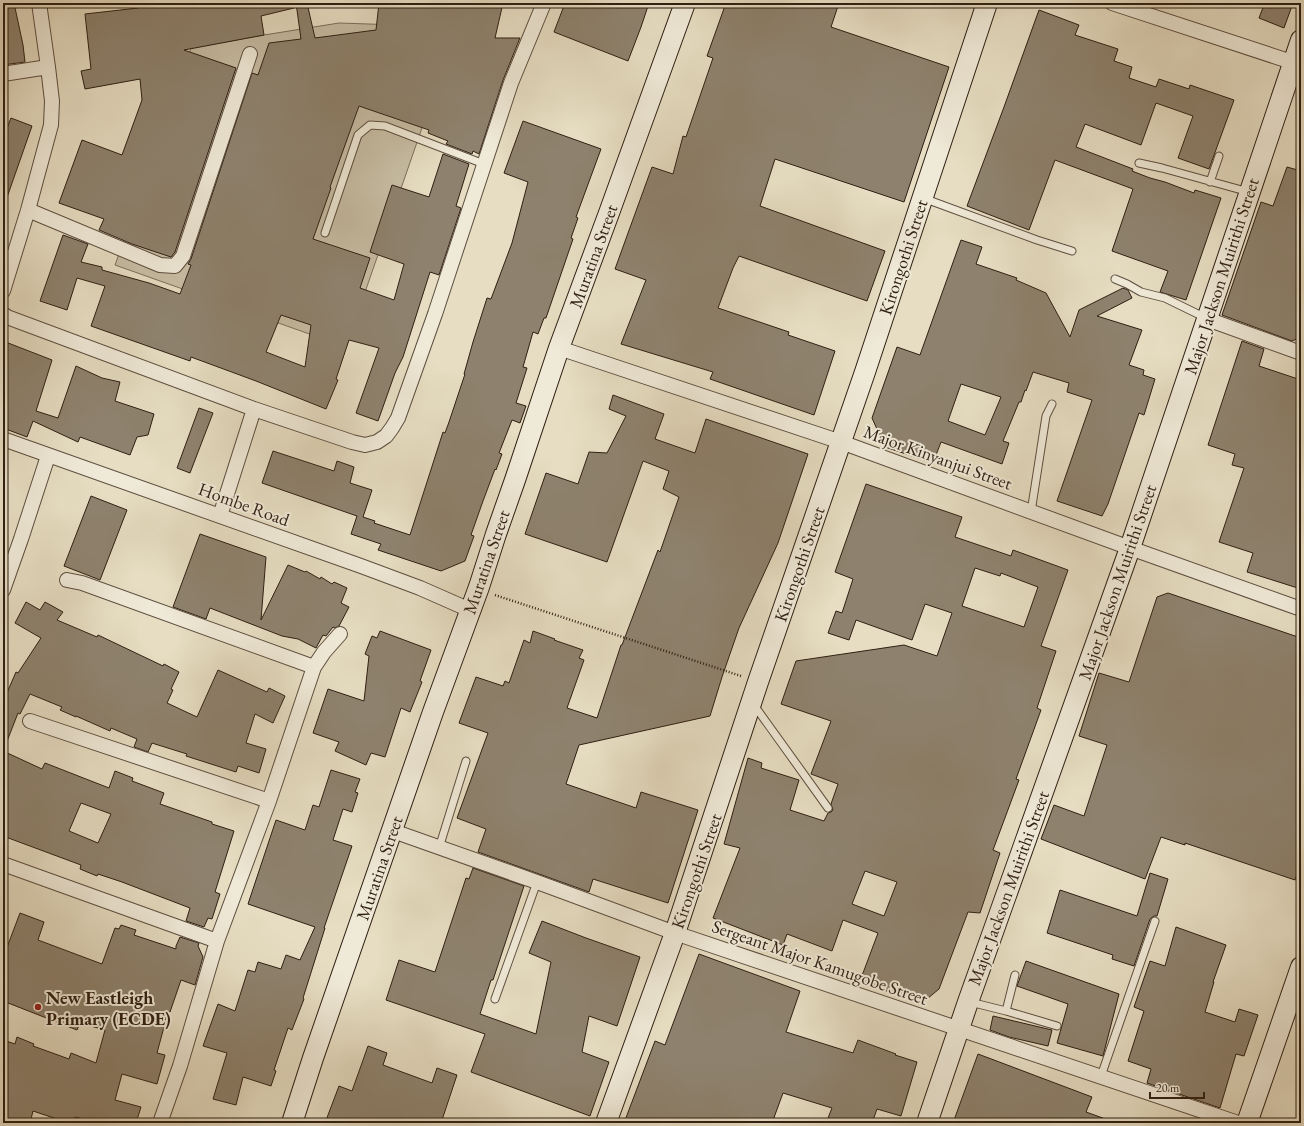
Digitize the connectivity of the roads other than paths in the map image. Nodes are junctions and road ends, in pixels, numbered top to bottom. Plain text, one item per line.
1 (39, 3) edge
2 (544, 3) edge
3 (685, 3) edge
4 (987, 3) edge
5 (1112, 3) edge
6 (1301, 40) edge
7 (250, 54) dead end
8 (1297, 64) edge
9 (48, 67) junction
10 (3, 74) edge
11 (1219, 156) dead end
12 (1139, 163) dead end
13 (484, 164) junction
14 (1210, 182) junction
15 (1249, 192) junction
16 (922, 198) junction
17 (28, 210) junction
18 (325, 233) dead end
19 (1072, 251) dead end
20 (1115, 279) dead end
21 (3, 291) edge
22 (3, 314) edge
23 (1207, 319) junction
24 (559, 348) junction
25 (1301, 353) edge
26 (1052, 404) dead end
27 (254, 409) junction
28 (3, 439) edge
29 (841, 442) junction
30 (48, 456) junction
31 (1031, 512) junction
32 (220, 516) junction
33 (1130, 548) junction
34 (67, 580) dead end
35 (3, 590) edge
36 (1301, 609) edge
37 (470, 610) junction
38 (340, 634) dead end
39 (314, 666) junction
40 (752, 701) junction
41 (30, 721) dead end
42 (466, 761) dead end
43 (269, 800) junction
44 (828, 808) dead end
45 (393, 831) junction
46 (439, 848) junction
47 (3, 864) edge
48 (537, 882) junction
49 (1155, 921) dead end
50 (675, 933) junction
51 (217, 941) junction
52 (1301, 967) edge
53 (1015, 975) dead end
54 (495, 999) dead end
55 (968, 1002) junction
56 (1006, 1011) junction
57 (1057, 1026) dead end
58 (959, 1028) junction
59 (1101, 1076) junction
60 (160, 1123) edge
61 (292, 1123) edge
62 (606, 1123) edge
63 (927, 1123) edge
64 (1238, 1123) edge
65 (1247, 1123) edge

1 - 9 street
2 - 13 street
3 - 24 street, Muratina Street
4 - 16 street, Kirongothi Street
5 - 8 street
6 - 8 street, Major Jackson Muirithi Street
7 - 17 street
8 - 15 street, Major Jackson Muirithi Street
9 - 10 street
9 - 17 street
11 - 14 lane
12 - 14 lane
13 - 18 lane
13 - 27 street
14 - 15 lane
15 - 23 street, Major Jackson Muirithi Street
16 - 19 lane
16 - 29 street, Kirongothi Street
17 - 21 street
20 - 23 lane
22 - 27 street
23 - 25 street
23 - 33 street, Major Jackson Muirithi Street
24 - 29 street, Major Kinyanjui Street
24 - 37 street, Muratina Street
26 - 31 lane
27 - 32 street
28 - 30 street, Hombe Road
29 - 31 street, Major Kinyanjui Street
29 - 40 street, Kirongothi Street
30 - 32 street, Hombe Road
30 - 35 street
31 - 33 street, Major Kinyanjui Street
32 - 37 street, Hombe Road
33 - 36 street, Major Kinyanjui Street
33 - 55 street, Major Jackson Muirithi Street
34 - 39 street
37 - 45 street, Muratina Street
38 - 39 street
39 - 43 street
40 - 44 lane
40 - 50 street, Kirongothi Street
41 - 43 street
42 - 46 lane
43 - 51 street
45 - 46 street, Sergeant Major Kamugobe Street
45 - 61 street, Muratina Street
46 - 48 street, Sergeant Major Kamugobe Street
47 - 51 street
48 - 50 street, Sergeant Major Kamugobe Street
48 - 54 lane
49 - 59 lane
50 - 58 street, Sergeant Major Kamugobe Street
50 - 62 street, Kirongothi Street
51 - 60 street
52 - 65 street
53 - 56 lane
55 - 56 lane
55 - 58 street, Major Jackson Muirithi Street
56 - 57 lane
58 - 59 street, Sergeant Major Kamugobe Street
58 - 63 street, Major Jackson Muirithi Street
59 - 64 street, Sergeant Major Kamugobe Street

